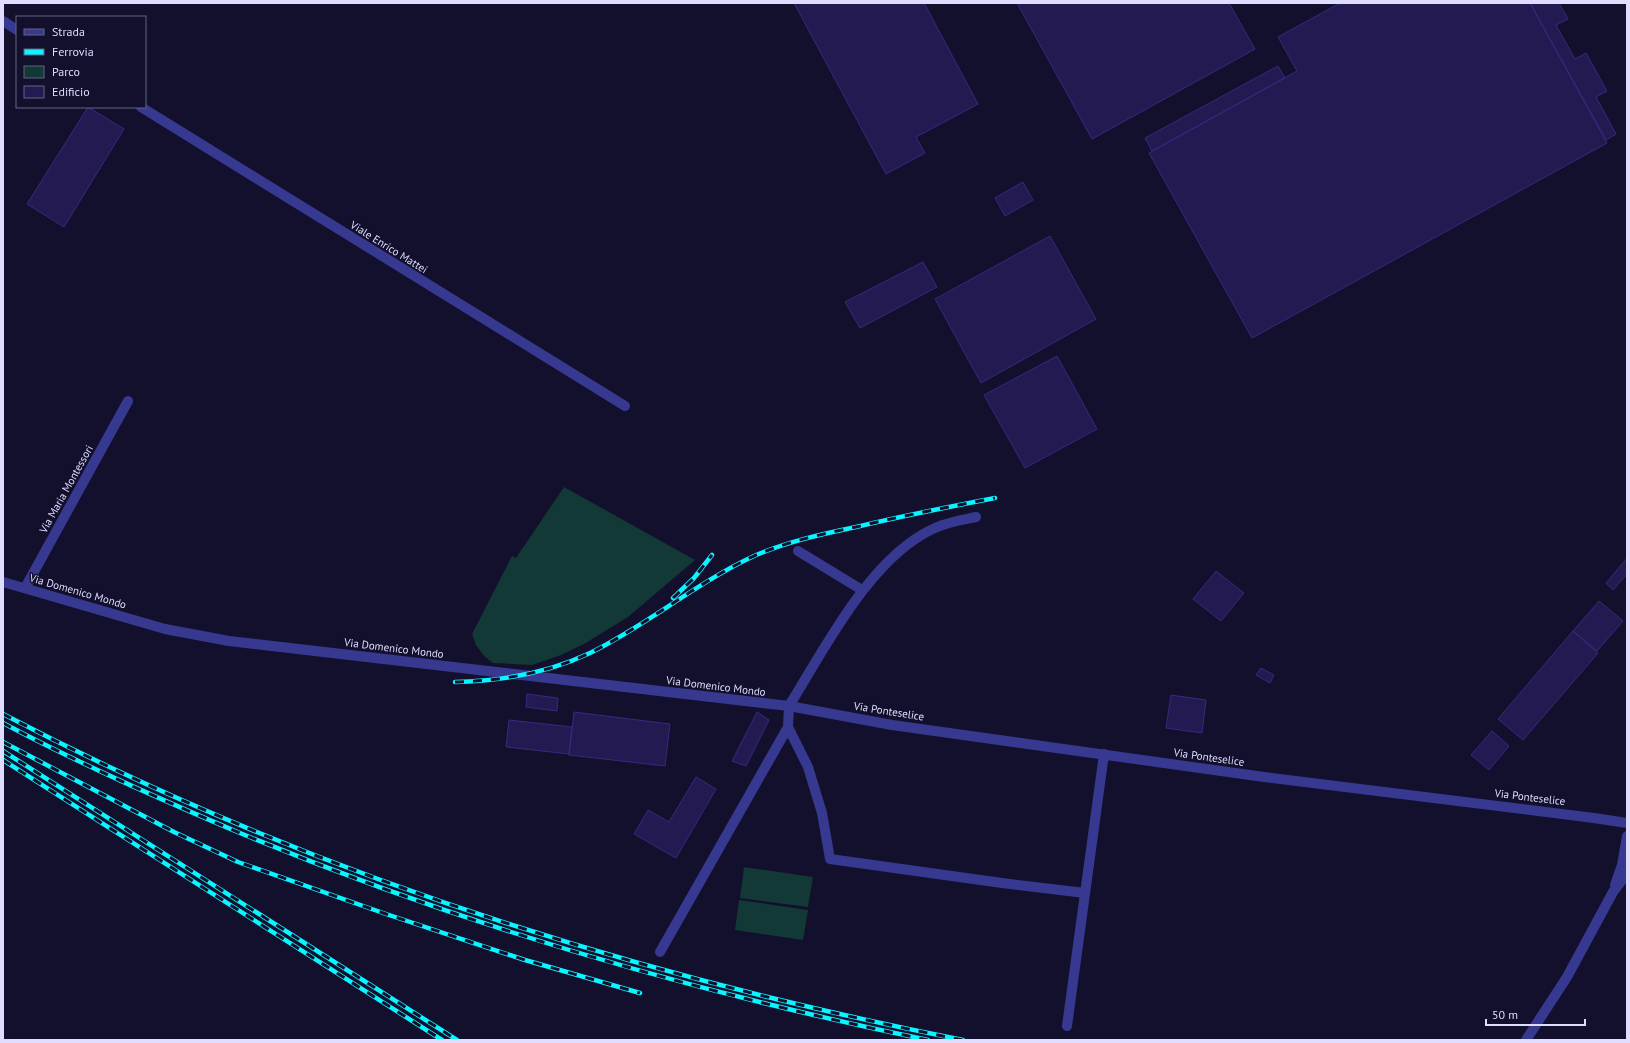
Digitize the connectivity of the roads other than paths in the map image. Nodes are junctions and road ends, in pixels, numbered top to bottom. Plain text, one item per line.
1 (3, 21) edge
2 (16, 29) edge
3 (143, 108) edge
4 (128, 401) dead end
5 (625, 406) dead end
6 (976, 517) dead end
7 (798, 551) dead end
8 (3, 582) edge
9 (25, 588) junction
10 (862, 590) junction
11 (789, 706) junction
12 (788, 727) junction
13 (1104, 754) junction
14 (1627, 823) edge
15 (1627, 836) edge
16 (1627, 874) edge
17 (1613, 892) junction
18 (1085, 893) junction
19 (660, 952) dead end
20 (1067, 1026) dead end
21 (1526, 1040) edge

1 - 2 street
3 - 5 street, Viale Enrico Mattei
4 - 9 street, Via Maria Montessori
6 - 10 street
7 - 10 street
8 - 9 street, Via Domenico Mondo
9 - 11 street, Via Domenico Mondo
10 - 11 street
11 - 12 street
11 - 13 street, Via Ponteselice
12 - 18 street
12 - 19 street
13 - 14 street, Via Ponteselice
13 - 18 street
15 - 17 street
16 - 17 street
17 - 21 street
18 - 20 street

